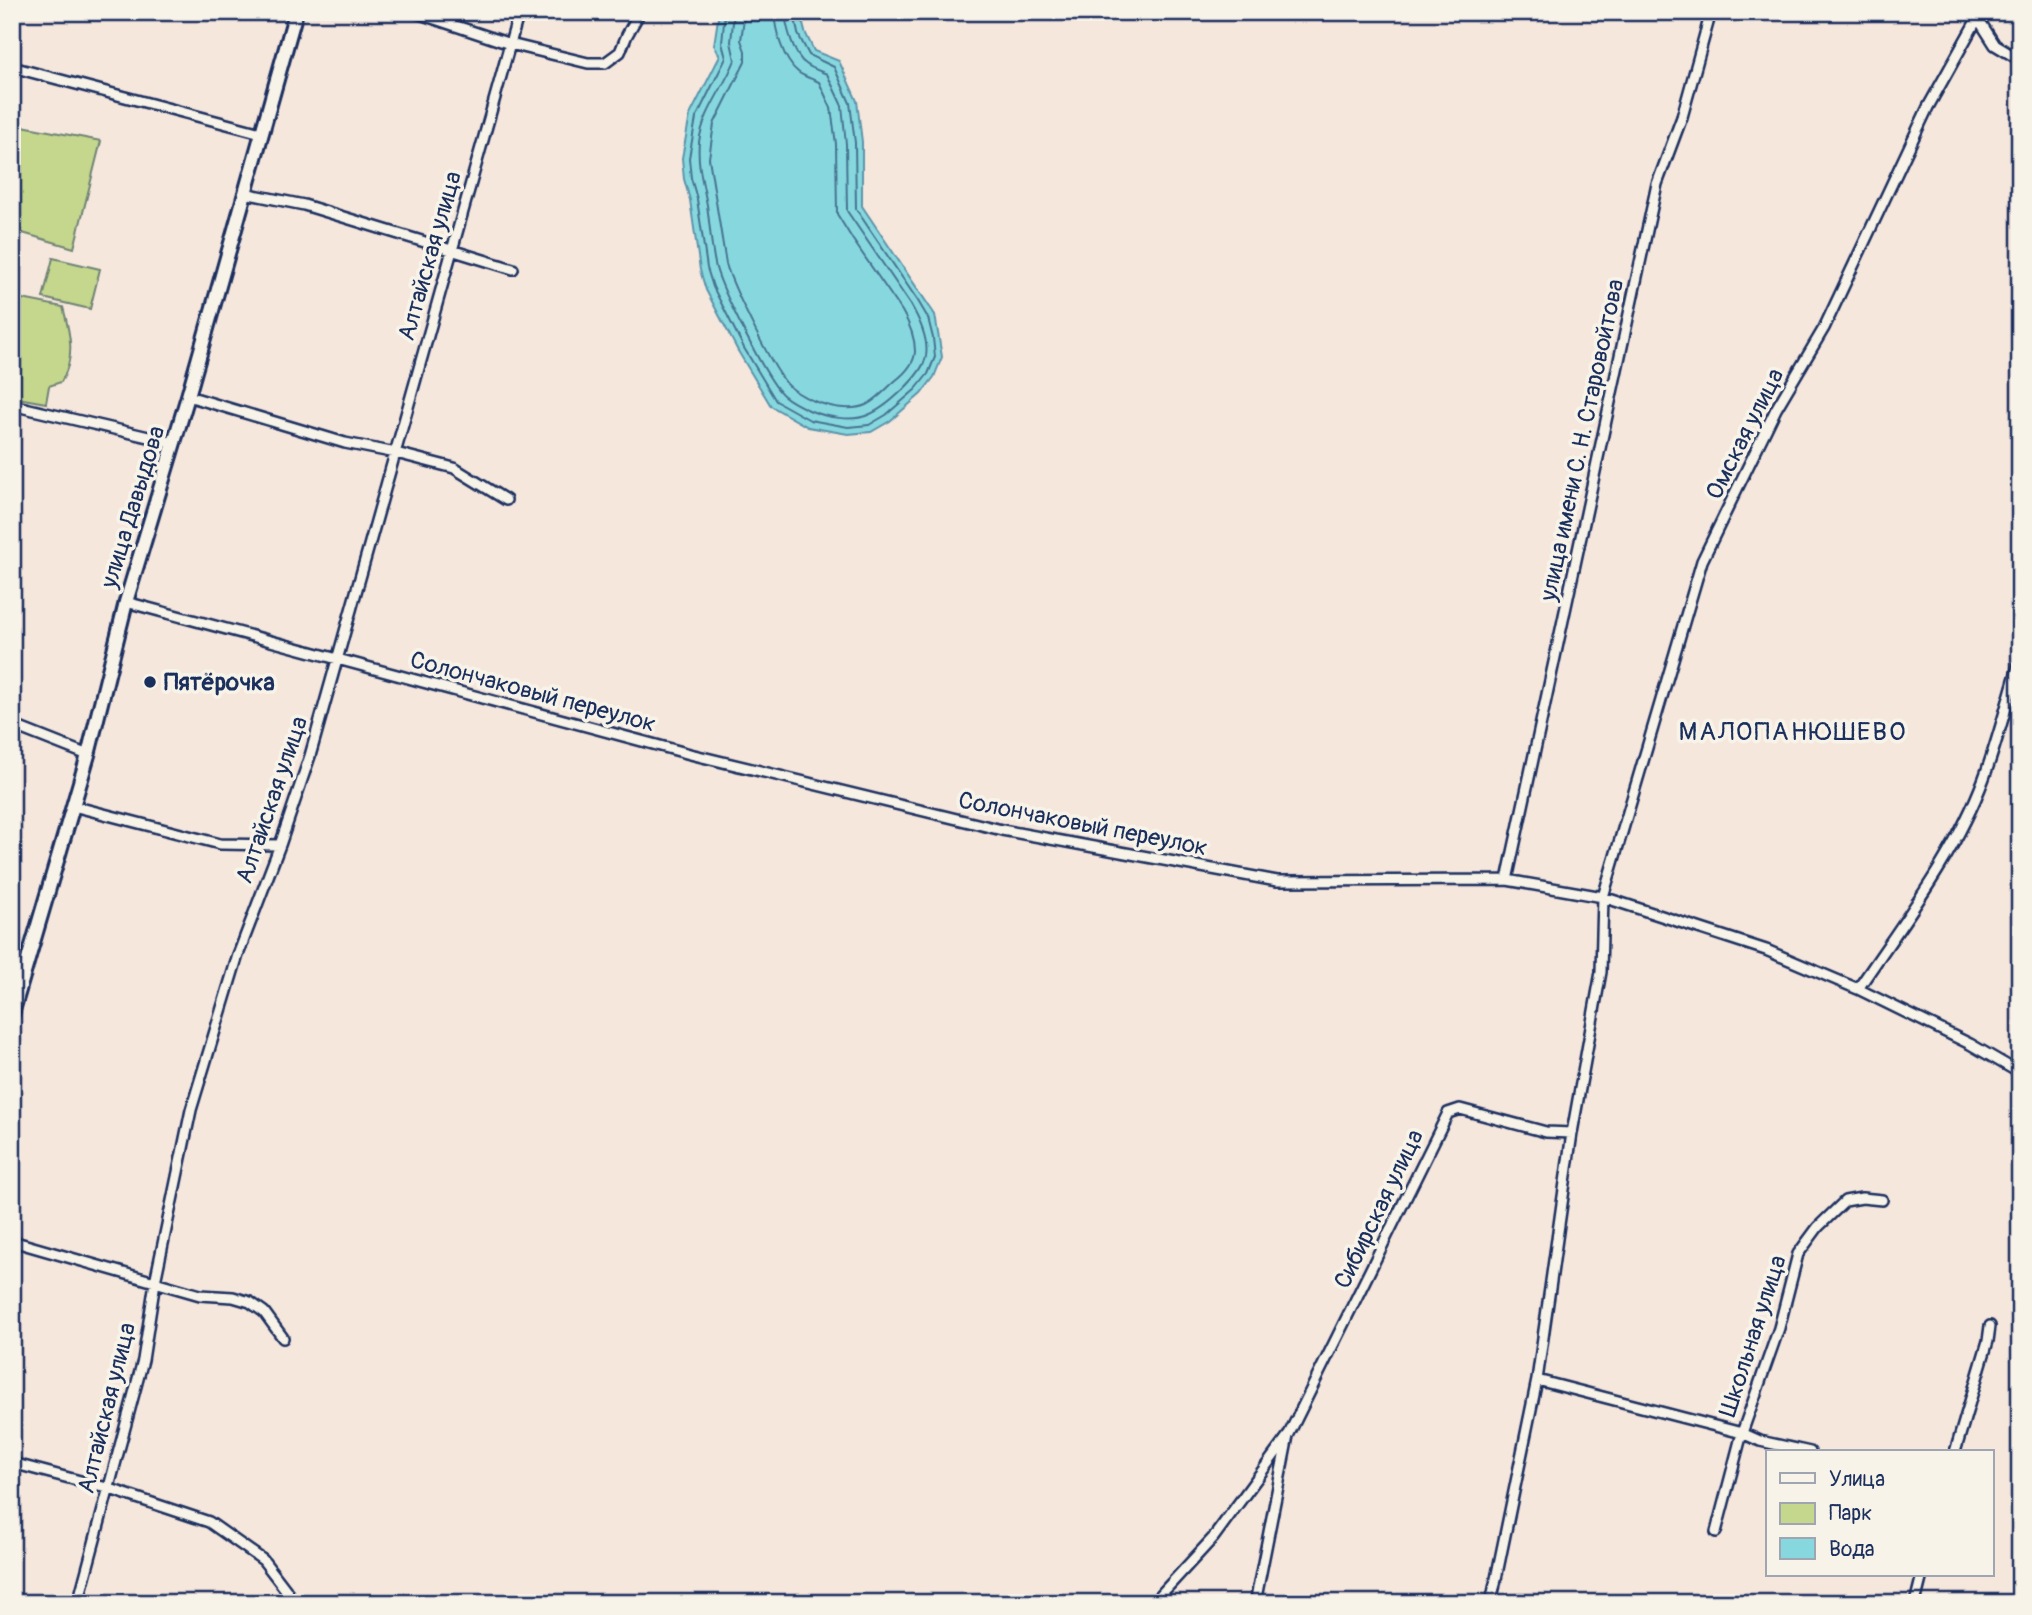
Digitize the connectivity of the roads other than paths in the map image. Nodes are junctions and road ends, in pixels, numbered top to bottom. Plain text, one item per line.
1 (296, 12) edge
2 (414, 12) edge
3 (519, 12) edge
4 (640, 12) edge
5 (1712, 12) edge
6 (1978, 14) edge
7 (510, 44) junction
8 (2020, 60) edge
9 (12, 67) edge
10 (261, 133) junction
11 (244, 193) junction
12 (451, 250) junction
13 (513, 269) dead end
14 (188, 396) junction
15 (12, 405) edge
16 (174, 443) junction
17 (396, 453) junction
18 (506, 500) dead end
19 (126, 602) junction
20 (336, 660) junction
21 (2020, 660) edge
22 (12, 725) edge
23 (88, 755) junction
24 (73, 806) junction
25 (280, 845) junction
26 (1507, 880) junction
27 (1603, 897) junction
28 (1858, 989) junction
29 (12, 1014) edge
30 (2020, 1073) edge
31 (1572, 1133) junction
32 (1882, 1200) dead end
33 (12, 1241) edge
34 (155, 1282) junction
35 (1990, 1326) dead end
36 (283, 1338) dead end
37 (1537, 1380) junction
38 (1742, 1433) junction
39 (1288, 1436) junction
40 (1802, 1450) edge
41 (1956, 1450) edge
42 (12, 1463) edge
43 (107, 1488) junction
44 (1716, 1532) dead end
45 (1922, 1576) edge
46 (78, 1603) edge
47 (293, 1603) edge
48 (1153, 1603) edge
49 (1255, 1603) edge
50 (1491, 1603) edge
51 (1915, 1603) edge

1 - 10 main road, улица Давыдова
2 - 7 street
3 - 7 street, Алтайская улица
4 - 7 street
5 - 26 street, улица имени С. Н. Старовойтова
6 - 8 street
6 - 27 street, Омская улица
7 - 12 street, Алтайская улица
9 - 10 street
10 - 11 main road, улица Давыдова
11 - 12 street
11 - 14 main road, улица Давыдова
12 - 13 street
12 - 17 street, Алтайская улица
14 - 16 main road, улица Давыдова
14 - 17 street
15 - 16 street
16 - 19 main road, улица Давыдова
17 - 18 street
17 - 20 street, Алтайская улица
19 - 20 street, Солончаковый переулок
19 - 23 main road, улица Давыдова
20 - 25 street, Алтайская улица
20 - 26 street, Солончаковый переулок
21 - 28 street
22 - 23 street
23 - 24 main road, улица Давыдова
24 - 25 street
24 - 29 main road, улица Давыдова
25 - 34 street, Алтайская улица
26 - 27 street, Солончаковый переулок
27 - 28 street, Солончаковый переулок
27 - 31 street
28 - 30 street, Солончаковый переулок
31 - 37 street
31 - 39 street, Сибирская улица
32 - 38 street, Школьная улица
33 - 34 street
34 - 36 street
34 - 43 street, Алтайская улица
35 - 41 street
37 - 38 street
37 - 50 street
38 - 40 street
38 - 44 street, Школьная улица
39 - 48 street, Сибирская улица
39 - 49 street, Сибирская улица
42 - 43 street
43 - 46 street, Алтайская улица
43 - 47 street
45 - 51 street

